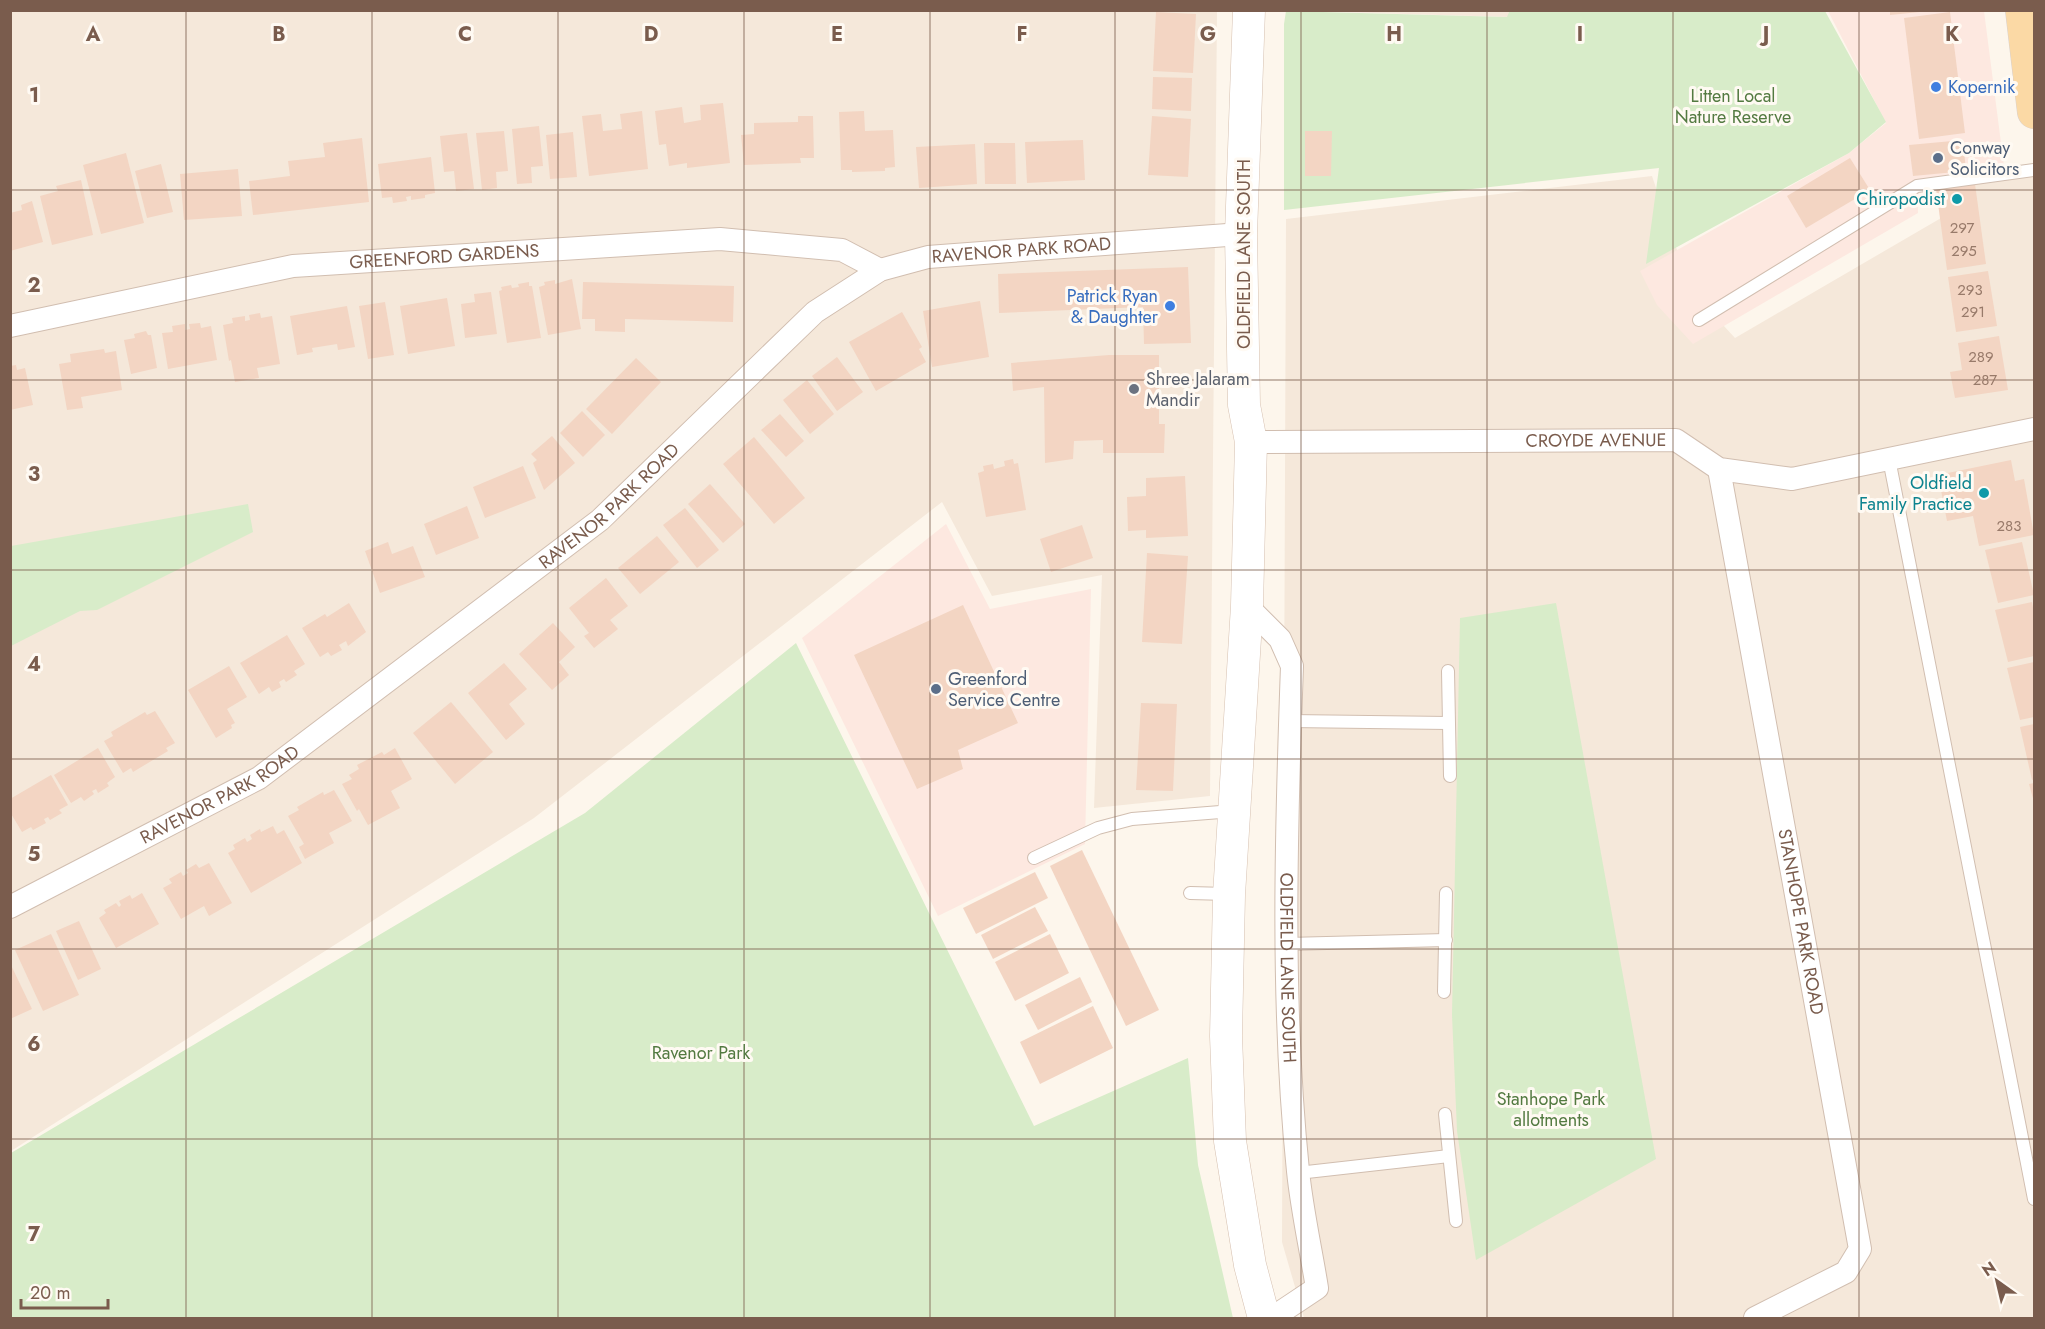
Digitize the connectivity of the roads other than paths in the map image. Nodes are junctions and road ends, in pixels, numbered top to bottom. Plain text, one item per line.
1 (1249, 10) edge
2 (2022, 10) edge
3 (2034, 112) edge
4 (2034, 170) edge
5 (1241, 234) junction
6 (880, 270) junction
7 (1699, 320) dead end
8 (10, 326) edge
9 (2034, 429) edge
10 (1251, 442) junction
11 (1889, 459) junction
12 (1719, 469) junction
13 (1247, 606) junction
14 (1448, 671) dead end
15 (1290, 722) junction
16 (1448, 723) junction
17 (1450, 776) dead end
18 (1234, 811) junction
19 (1035, 858) dead end
20 (1190, 893) dead end
21 (1446, 893) dead end
22 (1228, 895) junction
23 (10, 907) edge
24 (1446, 940) junction
25 (1287, 944) junction
26 (1444, 992) dead end
27 (1444, 1114) dead end
28 (1449, 1156) junction
29 (1298, 1173) junction
30 (2034, 1199) edge
31 (1456, 1221) dead end
32 (1264, 1318) edge
33 (1272, 1318) edge
34 (1755, 1318) edge

1 - 5 street, OLDFIELD LANE SOUTH
2 - 3 main road
4 - 7 lane
5 - 6 street, RAVENOR PARK ROAD
5 - 10 street, OLDFIELD LANE SOUTH
6 - 8 street, GREENFORD GARDENS
6 - 23 street, RAVENOR PARK ROAD
9 - 11 street, CROYDE AVENUE
10 - 12 street, CROYDE AVENUE
10 - 13 street, OLDFIELD LANE SOUTH
11 - 12 street, CROYDE AVENUE
11 - 30 lane
12 - 34 street, STANHOPE PARK ROAD
13 - 15 street, OLDFIELD LANE SOUTH
13 - 18 street, OLDFIELD LANE SOUTH
14 - 16 lane
15 - 16 lane
15 - 25 street, OLDFIELD LANE SOUTH
16 - 17 lane
18 - 19 lane
18 - 22 street, OLDFIELD LANE SOUTH
20 - 22 lane
21 - 24 lane
22 - 32 street, OLDFIELD LANE SOUTH
24 - 25 lane
24 - 26 lane
25 - 29 street, OLDFIELD LANE SOUTH
27 - 28 lane
28 - 29 lane
28 - 31 lane
29 - 33 street, OLDFIELD LANE SOUTH

